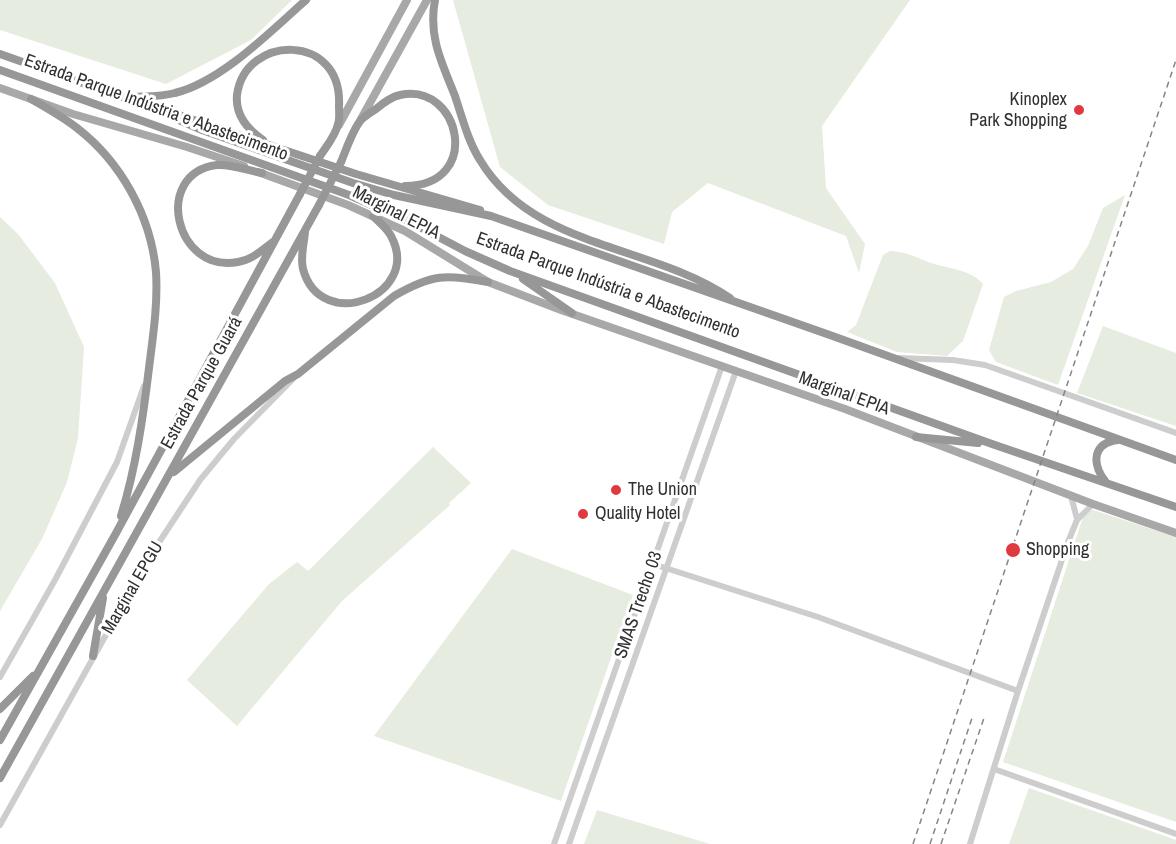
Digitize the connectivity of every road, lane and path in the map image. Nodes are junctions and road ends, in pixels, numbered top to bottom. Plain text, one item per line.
1 (306, 0) edge
2 (407, 0) edge
3 (427, 0) edge
4 (435, 0) edge
5 (0, 54) edge
6 (0, 70) edge
7 (0, 88) edge
8 (123, 97) junction
9 (31, 99) junction
10 (142, 104) junction
11 (361, 120) junction
12 (338, 126) junction
13 (273, 147) junction
14 (261, 173) junction
15 (393, 186) junction
16 (491, 216) junction
17 (375, 217) junction
18 (405, 220) junction
19 (306, 228) junction
20 (276, 240) junction
21 (510, 271) junction
22 (488, 282) junction
23 (741, 305) junction
24 (572, 313) junction
25 (888, 357) junction
26 (722, 366) junction
27 (149, 371) junction
28 (736, 371) junction
29 (297, 374) junction
30 (714, 392) junction
31 (727, 396) junction
32 (1176, 433) edge
33 (916, 437) junction
34 (1119, 440) junction
35 (992, 444) junction
36 (1176, 460) edge
37 (170, 475) junction
38 (1105, 482) junction
39 (1071, 496) junction
40 (1093, 504) junction
41 (1176, 507) edge
42 (1077, 520) junction
43 (1176, 533) edge
44 (115, 535) junction
45 (653, 564) junction
46 (667, 568) junction
47 (105, 590) junction
48 (93, 656) junction
49 (618, 666) junction
50 (632, 667) junction
51 (39, 669) junction
52 (629, 674) junction
53 (0, 677) edge
54 (1018, 691) junction
55 (0, 709) edge
56 (0, 741) edge
57 (994, 769) junction
58 (0, 778) edge
59 (0, 825) edge
60 (1176, 834) edge
61 (554, 844) edge
62 (568, 844) edge
63 (970, 844) edge

1 - 8 highway
2 - 12 main road, Estrada Parque Guará
3 - 11 main road, Estrada Parque Guará
4 - 23 highway
5 - 8 highway, Estrada Parque Indústria e Abastecimento
6 - 18 highway, Estrada Parque Indústria e Abastecimento
7 - 9 main road, Marginal EPIA
8 - 10 highway, Estrada Parque Indústria e Abastecimento
9 - 14 main road, Marginal EPIA
9 - 27 highway
10 - 13 highway
10 - 16 highway, Estrada Parque Indústria e Abastecimento
11 - 15 highway
11 - 19 highway, Estrada Parque Guará, bridge
12 - 13 highway
12 - 20 highway, Estrada Parque Guará, bridge
13 - 15 highway
14 - 17 main road, Marginal EPIA
14 - 20 highway
15 - 16 highway
16 - 23 highway, Estrada Parque Indústria e Abastecimento
17 - 18 highway
17 - 19 highway
17 - 22 main road, Marginal EPIA
18 - 21 highway, Estrada Parque Indústria e Abastecimento
19 - 37 highway, Estrada Parque Guará
20 - 44 highway, Estrada Parque Guará
21 - 24 highway
21 - 35 highway, Estrada Parque Indústria e Abastecimento
22 - 24 main road, Marginal EPIA
22 - 29 highway
23 - 25 highway, Estrada Parque Indústria e Abastecimento
24 - 26 main road, Marginal EPIA
25 - 32 street
25 - 34 highway, Estrada Parque Indústria e Abastecimento
26 - 28 main road, Marginal EPIA
26 - 30 street, SMAS Trecho 03
27 - 44 highway
27 - 53 street
28 - 31 street, SMAS Trecho 03
28 - 33 main road, Marginal EPIA
29 - 37 highway
29 - 48 street, Marginal EPGU
30 - 31 street
30 - 45 street, SMAS Trecho 03
31 - 46 street, SMAS Trecho 03
33 - 35 highway
33 - 39 main road, Marginal EPIA
34 - 36 highway, Estrada Parque Indústria e Abastecimento
34 - 38 highway
35 - 38 highway, Estrada Parque Indústria e Abastecimento
37 - 47 highway, Estrada Parque Guará
38 - 41 highway, Estrada Parque Indústria e Abastecimento
39 - 40 main road, Marginal EPIA
39 - 42 street
40 - 42 street
40 - 43 main road, Marginal EPIA
42 - 54 street
44 - 51 highway, Estrada Parque Guará
45 - 46 street
45 - 49 street, SMAS Trecho 03
46 - 50 street, SMAS Trecho 03
46 - 54 street
47 - 48 highway
47 - 58 highway, Estrada Parque Guará
48 - 59 street, Marginal EPGU
49 - 50 street
49 - 52 street
49 - 61 street, SMAS Trecho 03
50 - 52 street, SMAS Trecho 03
51 - 55 highway
51 - 56 highway, Estrada Parque Guará
52 - 62 street, SMAS Trecho 03
54 - 57 street
57 - 60 street
57 - 63 street

